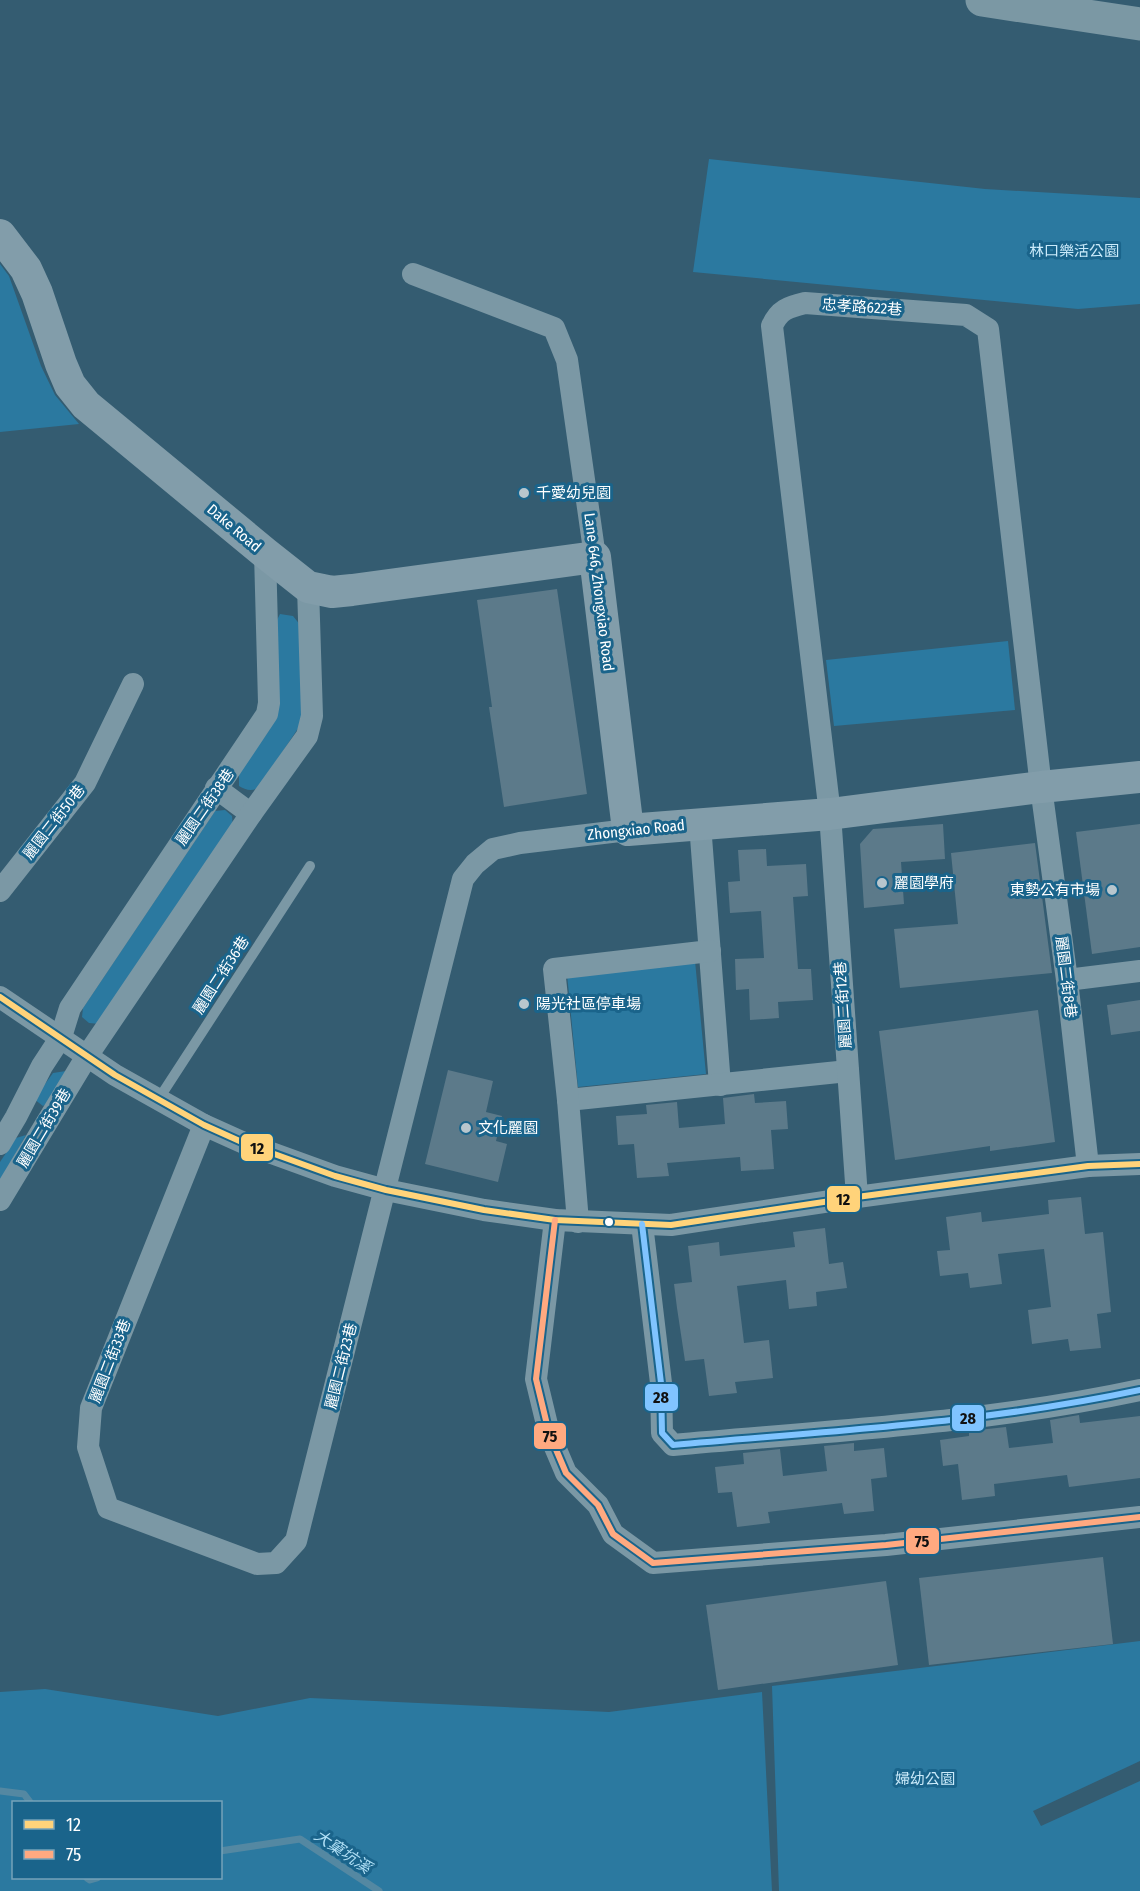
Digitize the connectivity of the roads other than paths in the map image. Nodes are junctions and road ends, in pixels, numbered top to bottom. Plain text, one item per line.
1 (982, 0) edge
2 (1140, 24) edge
3 (0, 235) edge
4 (413, 274) dead end
5 (265, 553) junction
6 (595, 557) junction
7 (308, 586) junction
8 (133, 684) dead end
9 (1140, 777) edge
10 (1041, 787) junction
11 (216, 788) junction
12 (251, 814) junction
13 (830, 814) junction
14 (700, 824) junction
15 (628, 830) junction
16 (310, 866) dead end
17 (0, 891) edge
18 (710, 951) junction
19 (1140, 972) edge
20 (1067, 980) junction
21 (0, 997) edge
22 (61, 1037) junction
23 (87, 1056) junction
24 (848, 1071) junction
25 (720, 1086) junction
26 (158, 1100) junction
27 (568, 1100) junction
28 (16, 1118) junction
29 (204, 1125) junction
30 (42, 1132) junction
31 (0, 1144) edge
32 (1140, 1164) edge
33 (1088, 1166) junction
34 (386, 1190) junction
35 (857, 1197) junction
36 (0, 1200) edge
37 (555, 1220) junction
38 (578, 1222) junction
39 (642, 1224) junction
40 (1140, 1390) edge
41 (1140, 1517) edge
42 (296, 1541) joint

1 - 2 highway
3 - 5 street, Dake Road
4 - 6 street, Lane 646, Zhongxiao Road
5 - 7 street, Dake Road
5 - 11 street, 麗園二街38巷
6 - 7 street, Dake Road
6 - 15 street, Lane 646, Zhongxiao Road
7 - 12 street
8 - 17 street, 麗園二街50巷
9 - 10 street, Zhongxiao Road
10 - 13 street, Zhongxiao Road
10 - 13 street, 忠孝路622巷
10 - 20 street, 麗園二街8巷
11 - 12 street
11 - 22 street, 麗園二街38巷
12 - 23 street
13 - 14 street, Zhongxiao Road
13 - 24 street, 麗園二街12巷
14 - 15 street, Zhongxiao Road
14 - 18 street
15 - 34 street, Zhongxiao Road
16 - 26 lane, 麗園二街36巷
18 - 25 street
18 - 27 street
19 - 20 street
20 - 33 street, 麗園二街8巷
21 - 22 street
22 - 23 street
22 - 28 street, 麗園二街39巷
23 - 26 street
23 - 30 street, 麗園二街39巷
24 - 25 street
24 - 35 street, 麗園二街12巷
25 - 27 street
26 - 29 street
27 - 38 street
28 - 30 street
28 - 31 street, 麗園二街39巷
29 - 34 street
29 - 42 street, 麗園二街33巷
30 - 36 street, 麗園二街39巷
32 - 33 street
33 - 35 street
34 - 37 street
34 - 42 street, 麗園二街23巷
35 - 39 street
37 - 38 street
37 - 41 street
38 - 39 street
39 - 40 street

